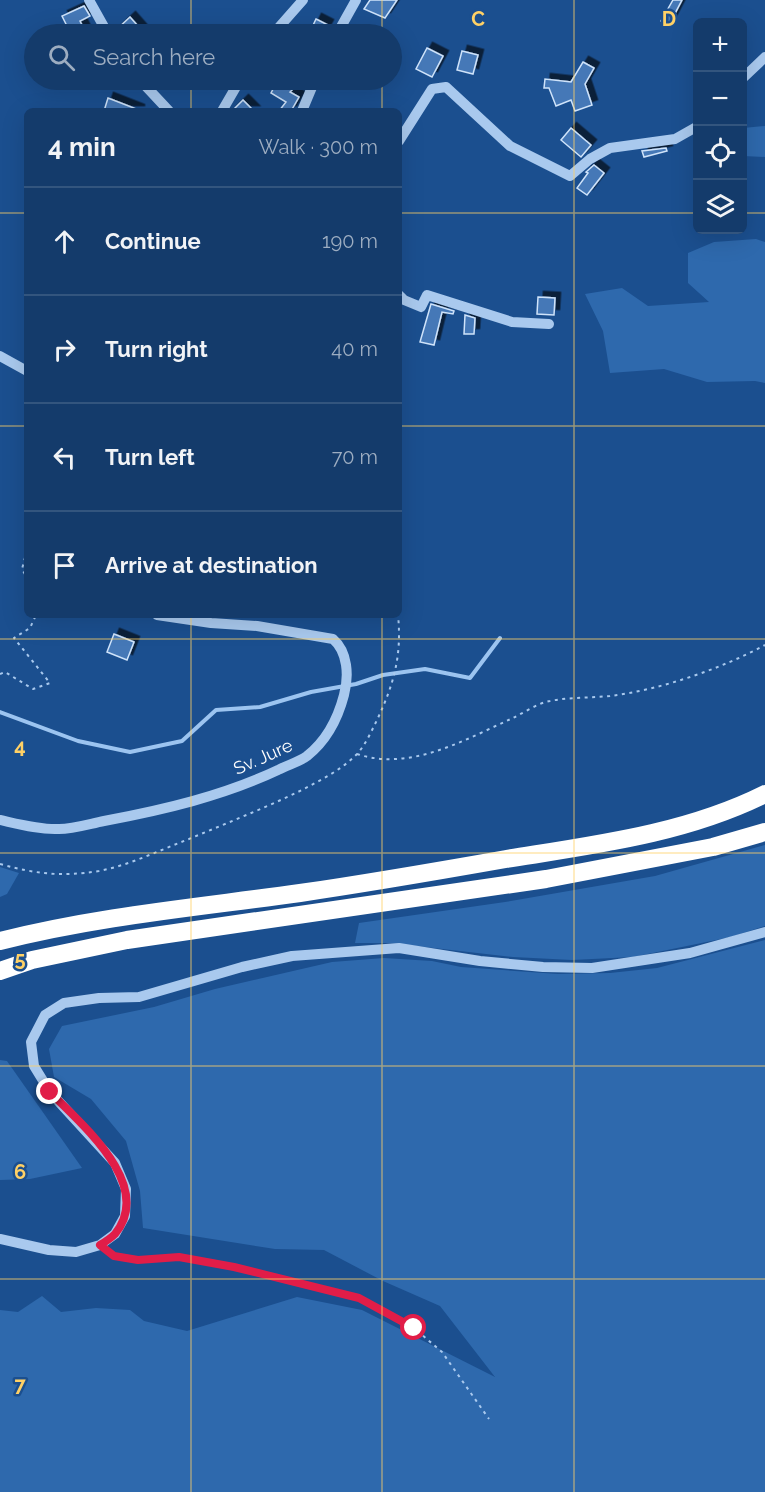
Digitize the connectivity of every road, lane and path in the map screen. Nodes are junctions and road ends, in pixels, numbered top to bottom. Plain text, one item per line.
1 (89, 0) edge
2 (303, 0) edge
3 (356, 0) edge
4 (102, 24) edge
5 (282, 24) edge
6 (343, 24) edge
7 (765, 57) edge
8 (747, 74) edge
9 (149, 90) edge
10 (234, 90) edge
11 (311, 90) edge
12 (166, 108) edge
13 (224, 108) edge
14 (303, 108) edge
15 (693, 129) edge
16 (402, 136) edge
17 (402, 298) edge
18 (549, 324) dead end
19 (0, 356) edge
20 (24, 369) edge
21 (35, 618) edge
22 (177, 618) edge
23 (765, 645) edge
24 (0, 674) edge
25 (357, 754) dead end
26 (765, 794) edge
27 (0, 820) edge
28 (765, 832) edge
29 (765, 932) edge
30 (0, 941) edge
31 (0, 971) edge
32 (0, 1239) edge
33 (100, 1245) junction
34 (489, 1419) dead end

1 - 4 street
2 - 5 street
3 - 6 street
7 - 8 street
9 - 12 street
10 - 13 street
11 - 14 street
15 - 16 street
17 - 18 street
19 - 20 street
21 - 24 path
22 - 27 street, Sv. Jure
23 - 25 path
26 - 30 highway
28 - 31 highway
29 - 33 street
32 - 33 street
33 - 34 path

